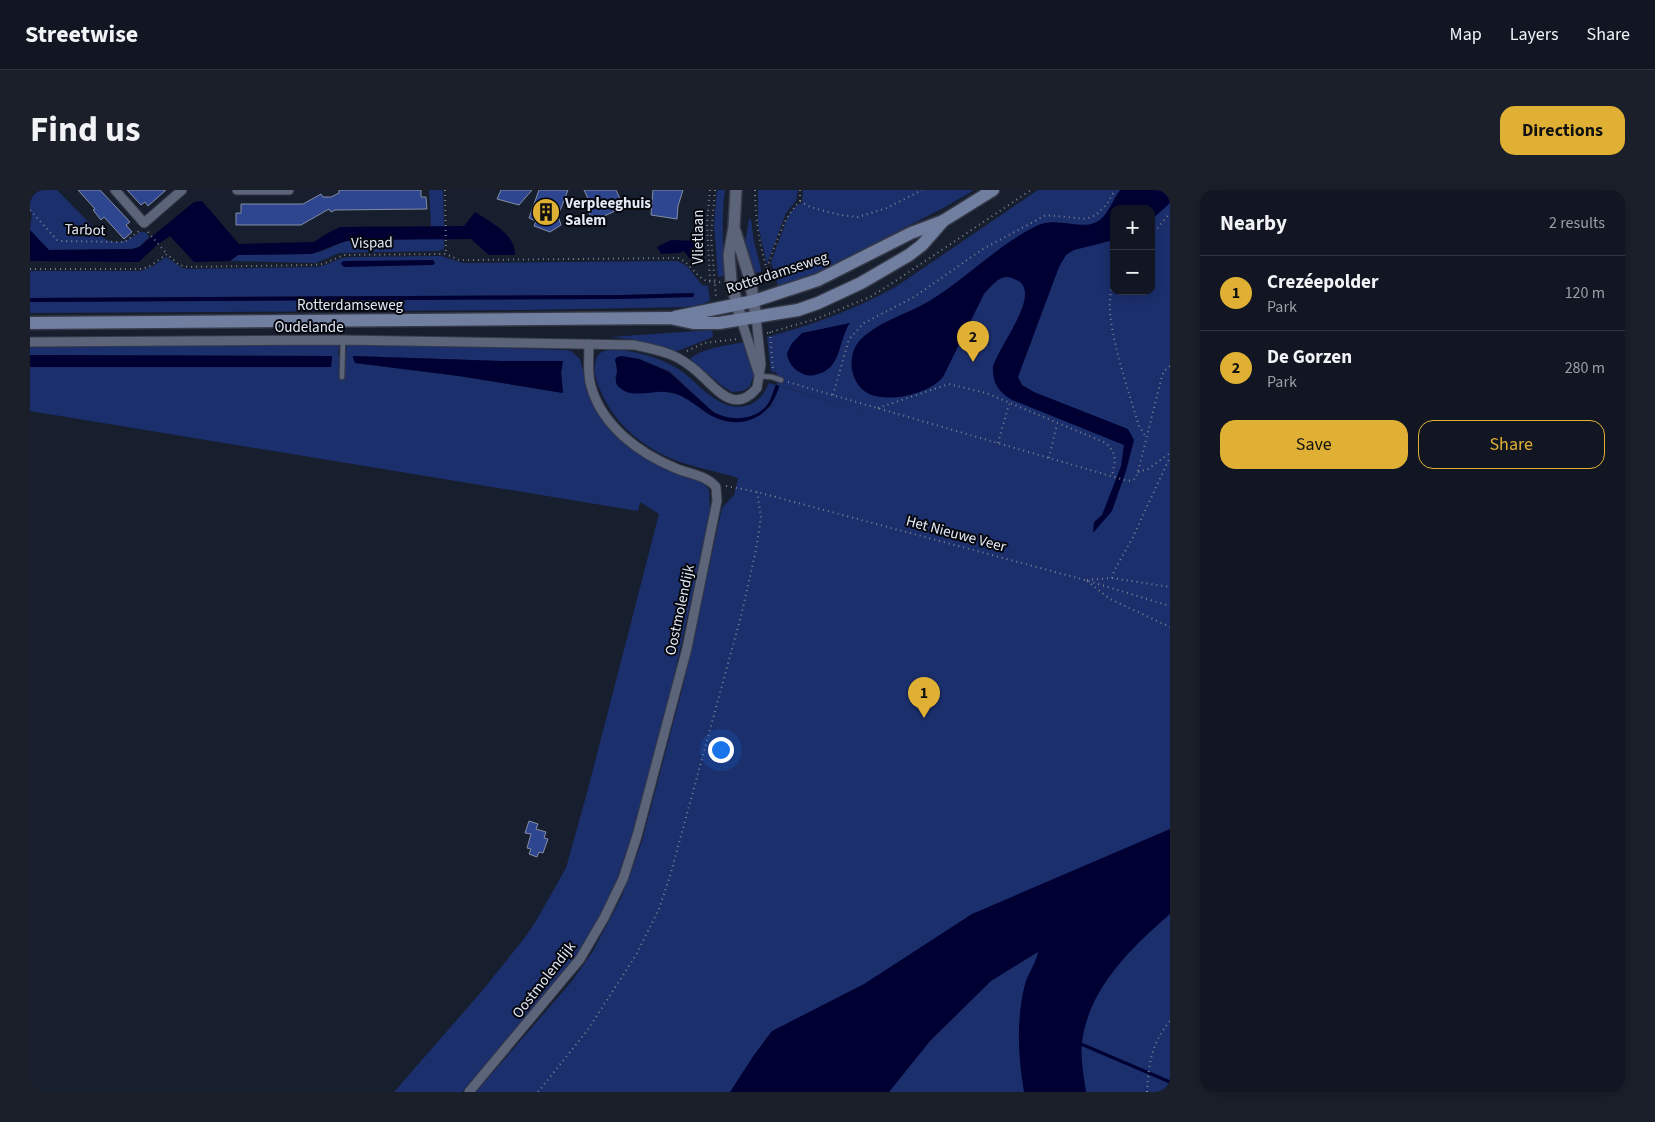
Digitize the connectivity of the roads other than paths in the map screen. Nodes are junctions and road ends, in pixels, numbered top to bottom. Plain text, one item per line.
1 (115, 190) edge
2 (182, 190) edge
3 (237, 190) edge
4 (289, 190) edge
5 (736, 190) edge
6 (993, 190) edge
7 (943, 221) junction
8 (734, 227) junction
9 (754, 301) junction
10 (737, 305) junction
11 (756, 317) junction
12 (670, 318) junction
13 (741, 319) junction
14 (30, 323) edge
15 (343, 340) junction
16 (30, 342) edge
17 (589, 344) junction
18 (342, 376) dead end
19 (760, 376) junction
20 (781, 380) road end
21 (469, 1092) edge

1 - 2 street
3 - 4 street
5 - 8 street, Vlietlaan
6 - 7 main road, Rotterdamseweg
7 - 9 main road, Rotterdamseweg
7 - 11 main road, Rotterdamseweg
8 - 9 street, Vlietlaan
8 - 10 street, Vlietlaan
9 - 10 main road, Rotterdamseweg
9 - 11 street, Vlietlaan
10 - 12 main road, Rotterdamseweg
10 - 13 street, Vlietlaan
11 - 13 main road, Rotterdamseweg
11 - 19 street
12 - 13 main road, Rotterdamseweg
12 - 14 main road, Rotterdamseweg
13 - 19 street
15 - 16 street, Oudelande
15 - 17 street, Oudelande
15 - 18 lane
17 - 19 street
17 - 21 street, Oostmolendijk
19 - 20 lane

